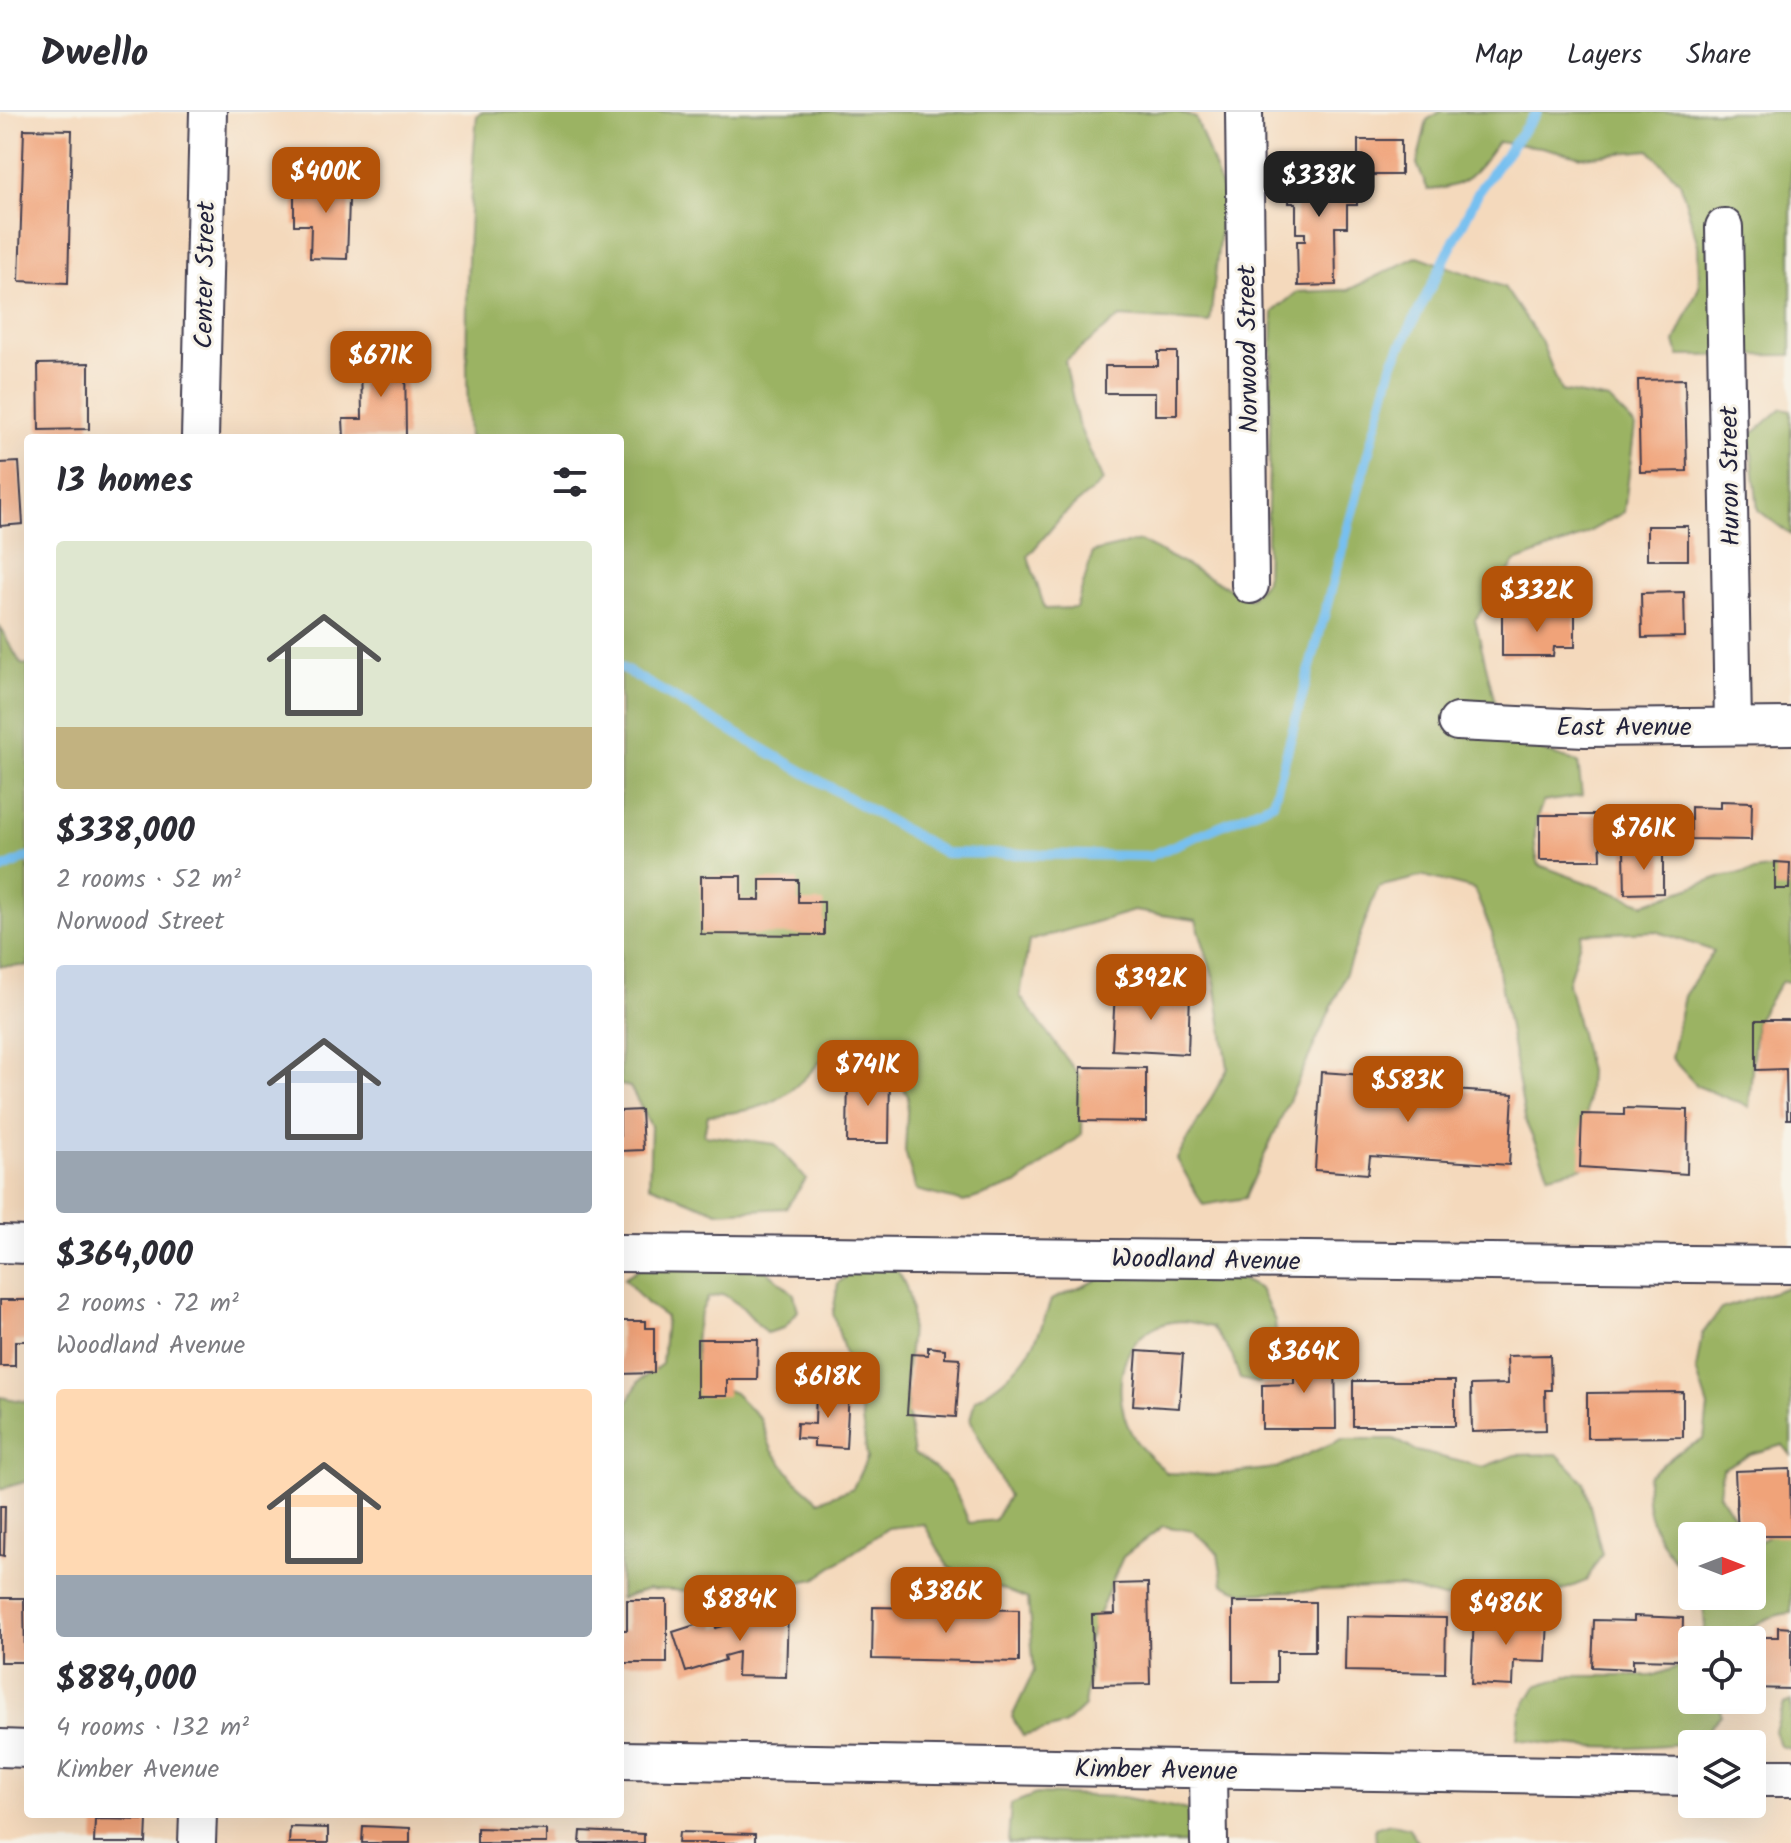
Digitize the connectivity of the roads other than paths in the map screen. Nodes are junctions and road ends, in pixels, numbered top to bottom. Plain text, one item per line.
1 (208, 112) edge
2 (1244, 112) edge
3 (1724, 227) dead end
4 (200, 434) edge
5 (1250, 585) dead end
6 (1457, 722) dead end
7 (1733, 725) junction
8 (1791, 726) edge
9 (0, 1244) edge
10 (24, 1245) edge
11 (624, 1253) edge
12 (1791, 1265) edge
13 (0, 1748) edge
14 (24, 1749) edge
15 (624, 1760) edge
16 (1208, 1770) junction
17 (1678, 1777) edge
18 (1766, 1778) edge
19 (1791, 1778) edge
20 (198, 1818) edge
21 (197, 1843) edge
22 (1209, 1843) edge

1 - 4 street, Center Street
2 - 5 street, Norwood Street
3 - 7 street, Huron Street
6 - 7 street, East Avenue
7 - 8 street, East Avenue
9 - 10 street
11 - 12 street, Woodland Avenue
13 - 14 street
15 - 16 street, Kimber Avenue
16 - 17 street, Kimber Avenue
16 - 22 street
18 - 19 street
20 - 21 street

